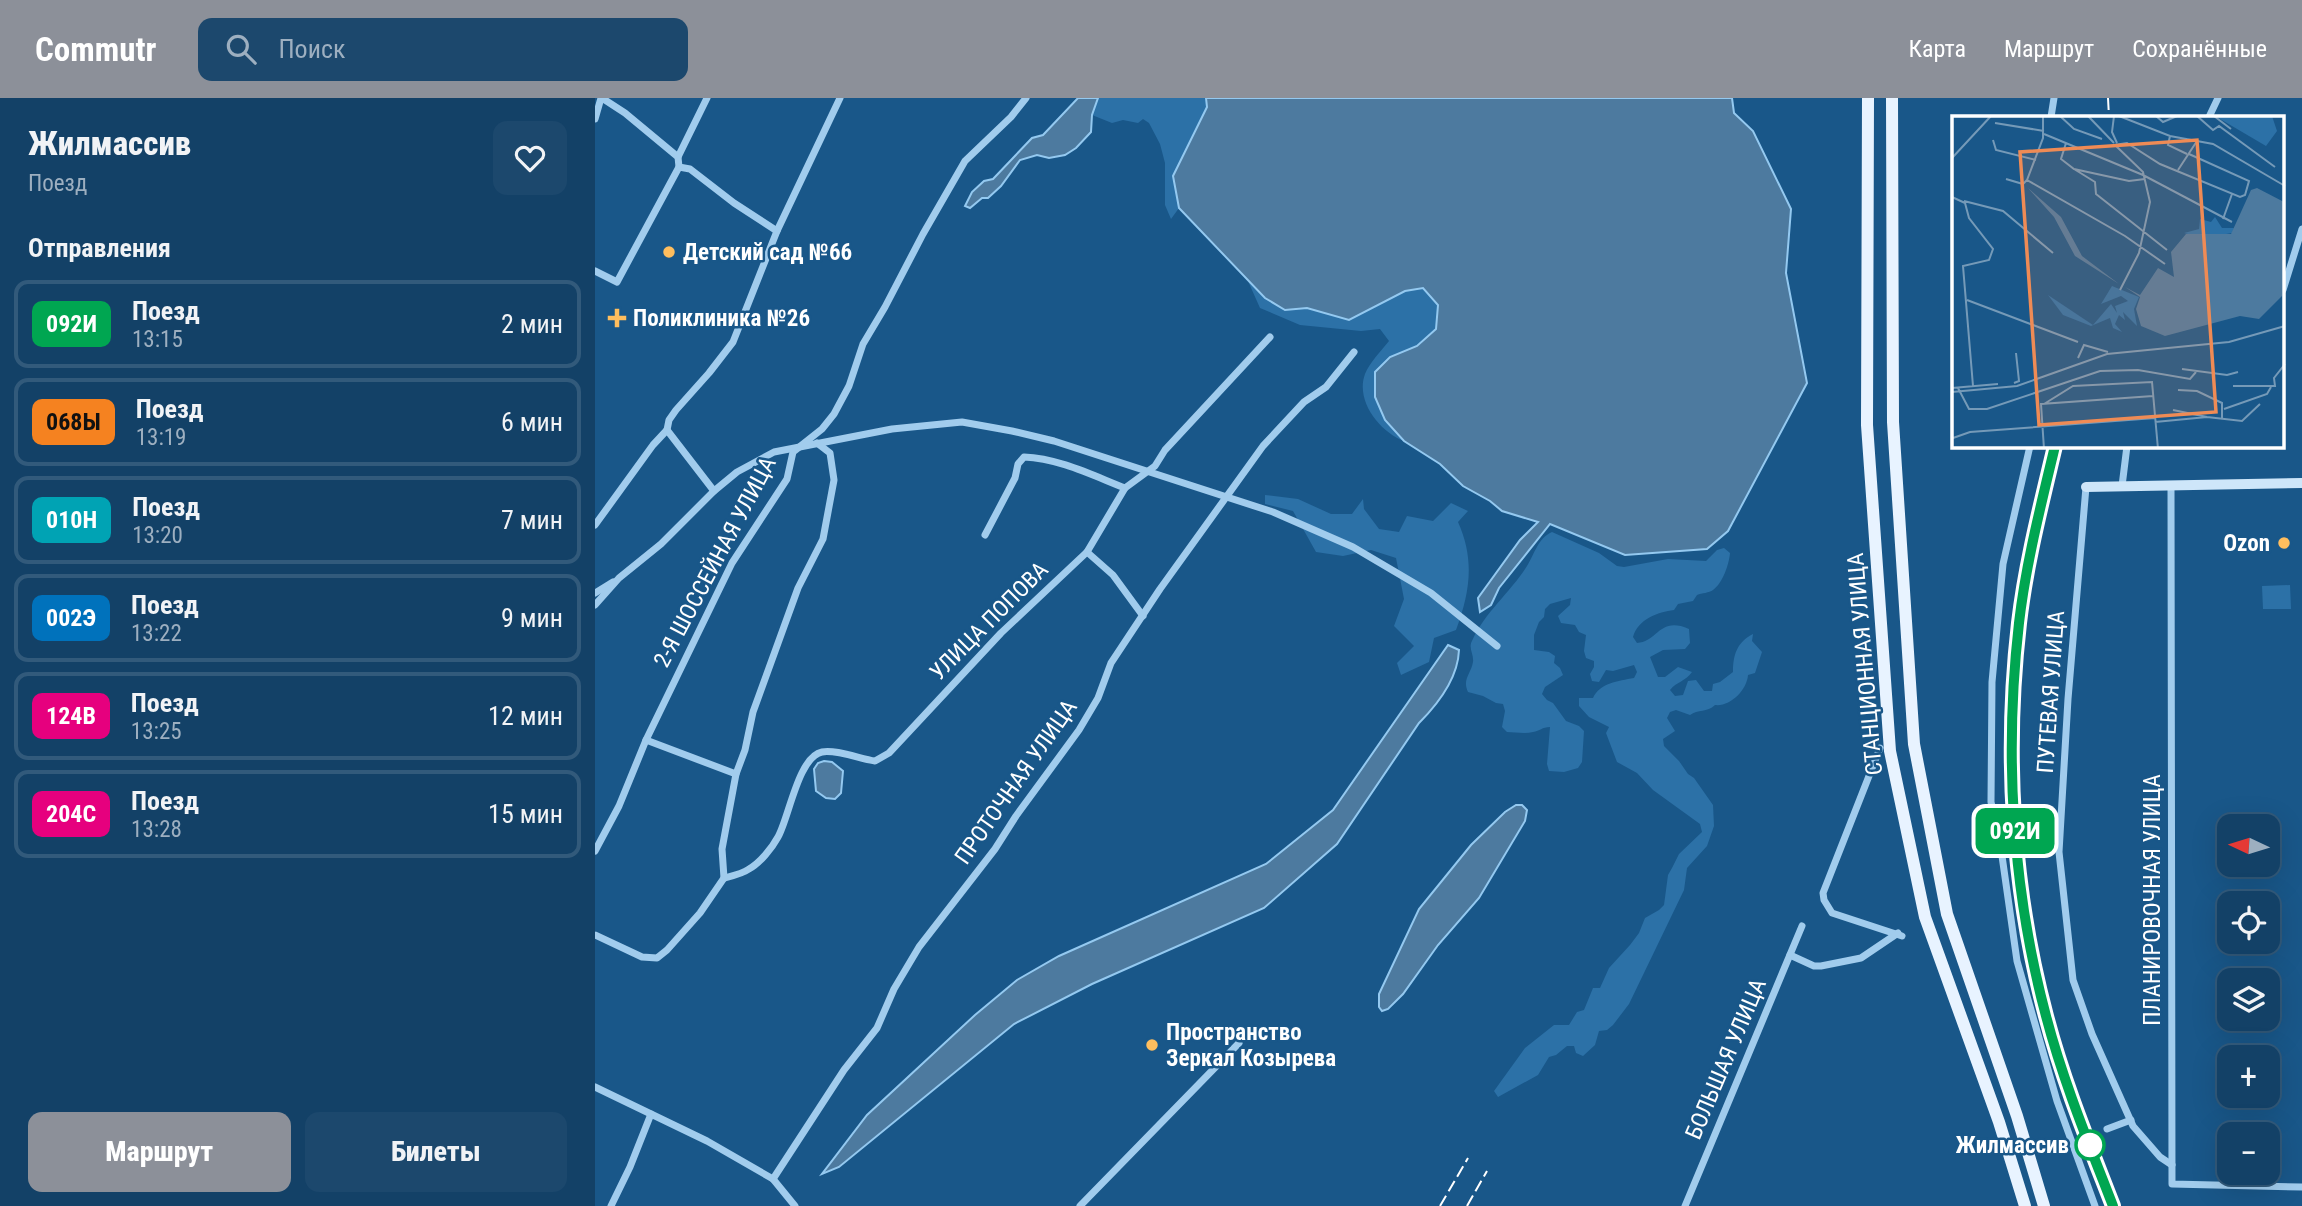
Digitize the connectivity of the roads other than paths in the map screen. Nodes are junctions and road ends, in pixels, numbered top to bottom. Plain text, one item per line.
1 (602, 98) edge
2 (708, 98) edge
3 (840, 98) edge
4 (1026, 98) edge
5 (1868, 98) edge
6 (1892, 98) edge
7 (2054, 98) edge
8 (2218, 98) edge
9 (2051, 116) edge
10 (2209, 116) edge
11 (595, 119) edge
12 (678, 157) junction
13 (679, 167) junction
14 (2302, 229) edge
15 (777, 231) junction
16 (595, 271) edge
17 (2284, 287) edge
18 (1270, 337) dead end
19 (1354, 352) dead end
20 (667, 430) junction
21 (817, 443) junction
22 (799, 447) junction
23 (2030, 448) edge
24 (2127, 448) edge
25 (1147, 470) junction
26 (2302, 483) edge
27 (2122, 486) junction
28 (2171, 486) junction
29 (2086, 487) joint
30 (1125, 488) junction
31 (714, 491) junction
32 (1227, 497) junction
33 (595, 525) edge
34 (985, 535) dead end
35 (1087, 552) junction
36 (619, 578) junction
37 (595, 593) edge
38 (595, 605) edge
39 (1143, 615) junction
40 (1497, 646) dead end
41 (646, 740) junction
42 (1880, 748) dead end
43 (736, 774) junction
44 (595, 852) edge
45 (724, 878) junction
46 (1802, 926) dead end
47 (595, 935) edge
48 (1790, 955) junction
49 (1239, 1043) dead end
50 (595, 1087) edge
51 (651, 1114) junction
52 (2131, 1120) junction
53 (2107, 1129) dead end
54 (2172, 1165) junction
55 (773, 1179) junction
56 (2302, 1188) edge
57 (611, 1206) edge
58 (795, 1206) edge
59 (1080, 1206) edge
60 (1685, 1206) edge
61 (2025, 1206) edge
62 (2044, 1206) edge
63 (2095, 1206) edge

1 - 11 street
1 - 12 street
2 - 12 street
3 - 15 street
4 - 22 street, 2-Я ШОССЕЙНАЯ УЛИЦА
5 - 61 main road, СТАНЦИОННАЯ УЛИЦА
6 - 62 main road, СТАНЦИОННАЯ УЛИЦА
7 - 9 street
8 - 10 street
12 - 13 street
13 - 15 street
13 - 16 street
14 - 17 street
15 - 20 street
18 - 25 street, УЛИЦА ПОПОВА
19 - 32 street, ПРОТОЧНАЯ УЛИЦА
20 - 31 street
20 - 33 street
21 - 22 street
21 - 25 street
21 - 43 street
22 - 31 street
22 - 41 street, 2-Я ШОССЕЙНАЯ УЛИЦА
23 - 63 street
24 - 27 street
25 - 30 street, УЛИЦА ПОПОВА
25 - 32 street
26 - 28 street
27 - 28 street
27 - 29 street
28 - 54 street, ПЛАНИРОВОЧНАЯ УЛИЦА
29 - 52 street, ПУТЕВАЯ УЛИЦА
30 - 34 street
30 - 35 street, УЛИЦА ПОПОВА
31 - 36 street
32 - 39 street, ПРОТОЧНАЯ УЛИЦА
32 - 40 street
35 - 39 street
35 - 45 street, УЛИЦА ПОПОВА
36 - 37 street
36 - 38 street
39 - 55 street, ПРОТОЧНАЯ УЛИЦА
41 - 43 street
41 - 44 street, 2-Я ШОССЕЙНАЯ УЛИЦА
42 - 48 street
43 - 45 street
45 - 47 street
46 - 48 street, БОЛЬШАЯ УЛИЦА
48 - 60 street, БОЛЬШАЯ УЛИЦА
49 - 59 street
50 - 51 street
51 - 55 street
51 - 57 street
52 - 53 street
52 - 54 street, ПУТЕВАЯ УЛИЦА
54 - 56 street
55 - 58 street

